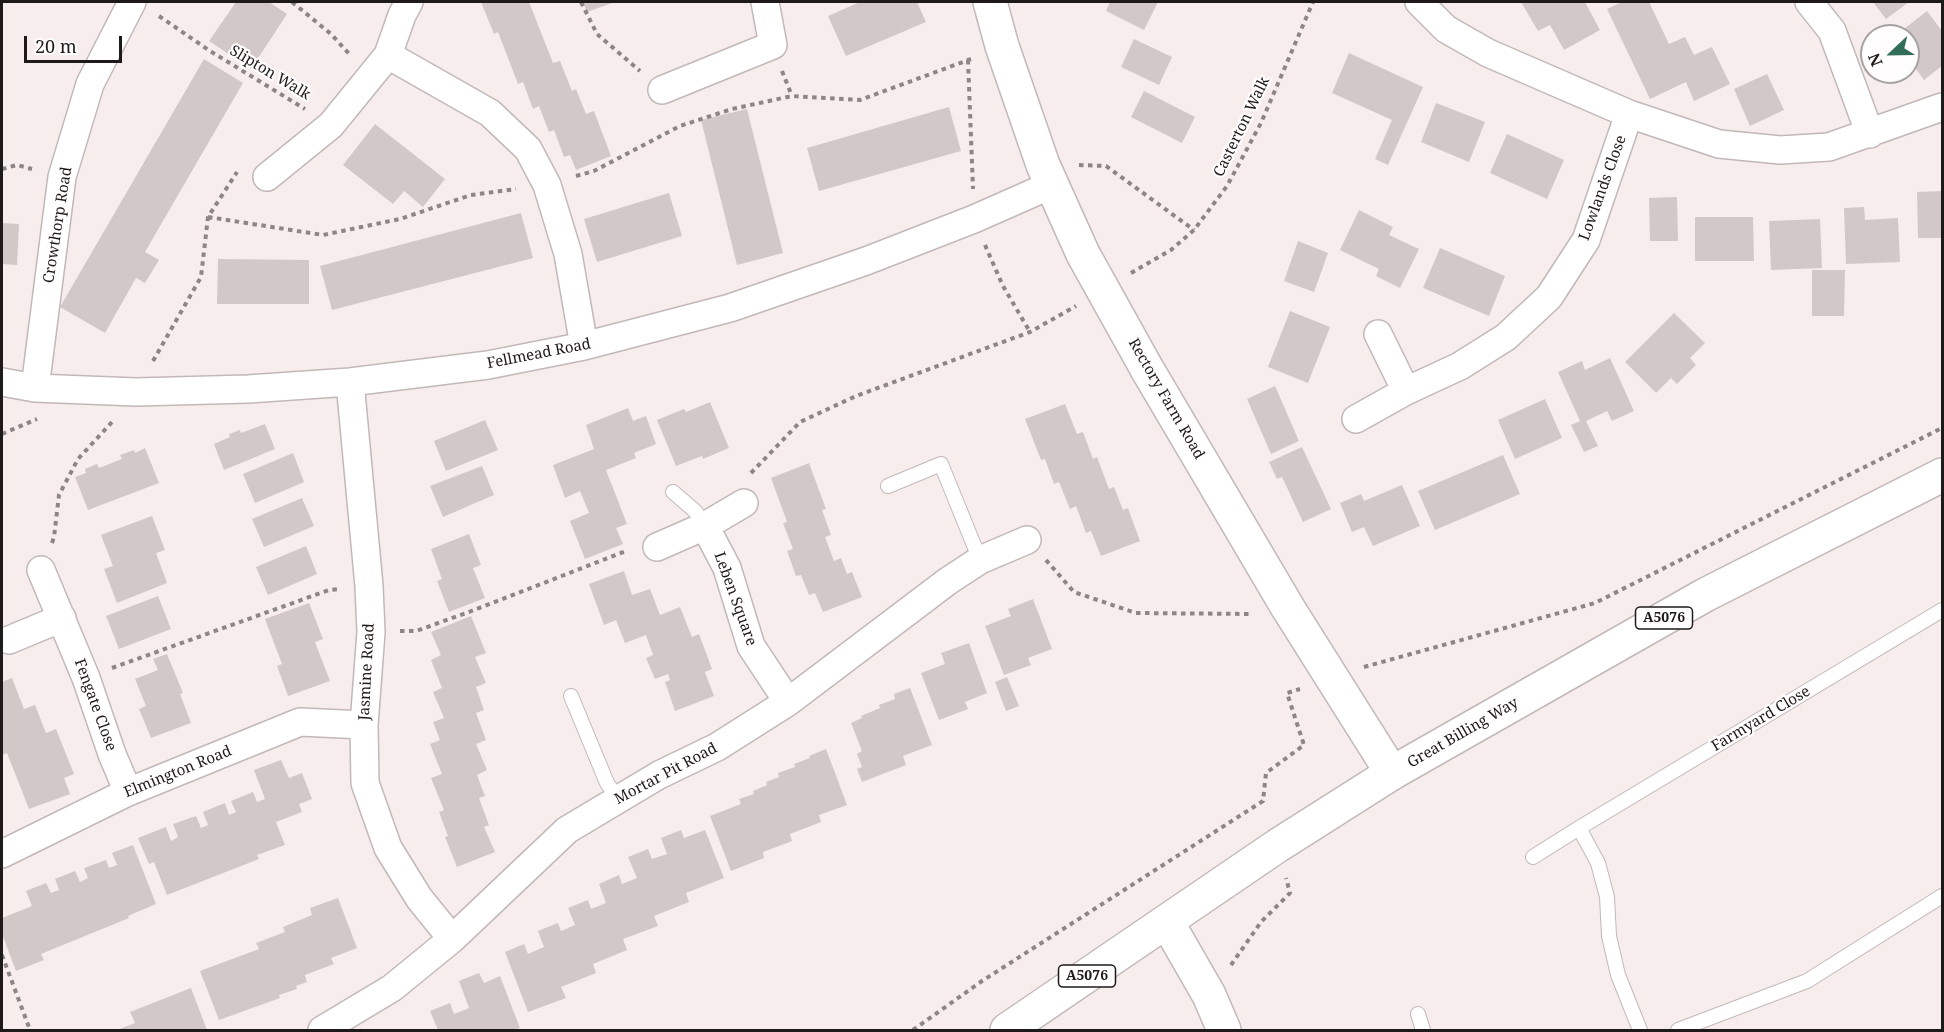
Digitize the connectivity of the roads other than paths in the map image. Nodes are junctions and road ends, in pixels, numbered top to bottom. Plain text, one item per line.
1 (409, 2) edge
2 (765, 2) edge
3 (990, 2) edge
4 (1419, 2) edge
5 (1809, 2) edge
6 (144, 8) edge
7 (388, 55) junction
8 (662, 90) road end
9 (1942, 106) edge
10 (1629, 114) junction
11 (1870, 134) junction
12 (1047, 175) junction
13 (267, 177) road end
14 (1378, 334) dead end
15 (584, 346) junction
16 (2, 382) edge
17 (350, 382) junction
18 (35, 388) junction
19 (1406, 391) junction
20 (1356, 419) dead end
21 (1942, 475) edge
22 (888, 486) dead end
23 (673, 492) dead end
24 (744, 503) dead end
25 (705, 526) junction
26 (1027, 540) road end
27 (657, 548) dead end
28 (980, 560) junction
29 (41, 570) road end
30 (1942, 610) edge
31 (62, 618) junction
32 (9, 640) dead end
33 (571, 696) dead end
34 (788, 702) junction
35 (364, 725) junction
36 (1392, 773) junction
37 (128, 792) junction
38 (618, 799) junction
39 (1579, 828) junction
40 (2, 854) edge
41 (1533, 857) dead end
42 (1942, 896) edge
43 (1167, 922) junction
44 (452, 939) junction
45 (1418, 1014) dead end
46 (322, 1030) edge
47 (1007, 1030) edge
48 (1224, 1030) edge
49 (1423, 1030) edge
50 (1640, 1030) edge
51 (1678, 1030) edge

1 - 7 street
2 - 8 street
3 - 12 main road, Rectory Farm Road
4 - 10 street
5 - 11 street
6 - 18 street, Crowthorp Road
7 - 13 street
7 - 15 street
9 - 11 street
10 - 11 street
10 - 19 street, Lowlands Close
12 - 15 street, Fellmead Road
12 - 36 main road, Rectory Farm Road, bridge
14 - 19 street
15 - 17 street, Fellmead Road
16 - 18 street, Fellmead Road
17 - 18 street, Fellmead Road
17 - 35 street, Jasmine Road
19 - 20 street, Lowlands Close
21 - 36 main road, Great Billing Way / A5076
22 - 28 lane
23 - 25 lane
24 - 25 street
25 - 27 street
25 - 34 street, Leben Square
26 - 28 street, Mortar Pit Road
28 - 34 street, Mortar Pit Road
29 - 31 street, Fengate Close
30 - 39 lane, Farmyard Close
31 - 32 street
31 - 37 street, Fengate Close
33 - 38 lane
34 - 38 street, Mortar Pit Road
35 - 37 street, Elmington Road
35 - 44 street, Jasmine Road
36 - 43 main road, Great Billing Way / A5076
37 - 40 street, Elmington Road
38 - 44 street, Mortar Pit Road
39 - 41 lane, Farmyard Close
39 - 50 lane
42 - 51 lane
43 - 47 main road, Great Billing Way / A5076
43 - 48 main road
44 - 46 street, Mortar Pit Road
45 - 49 lane

